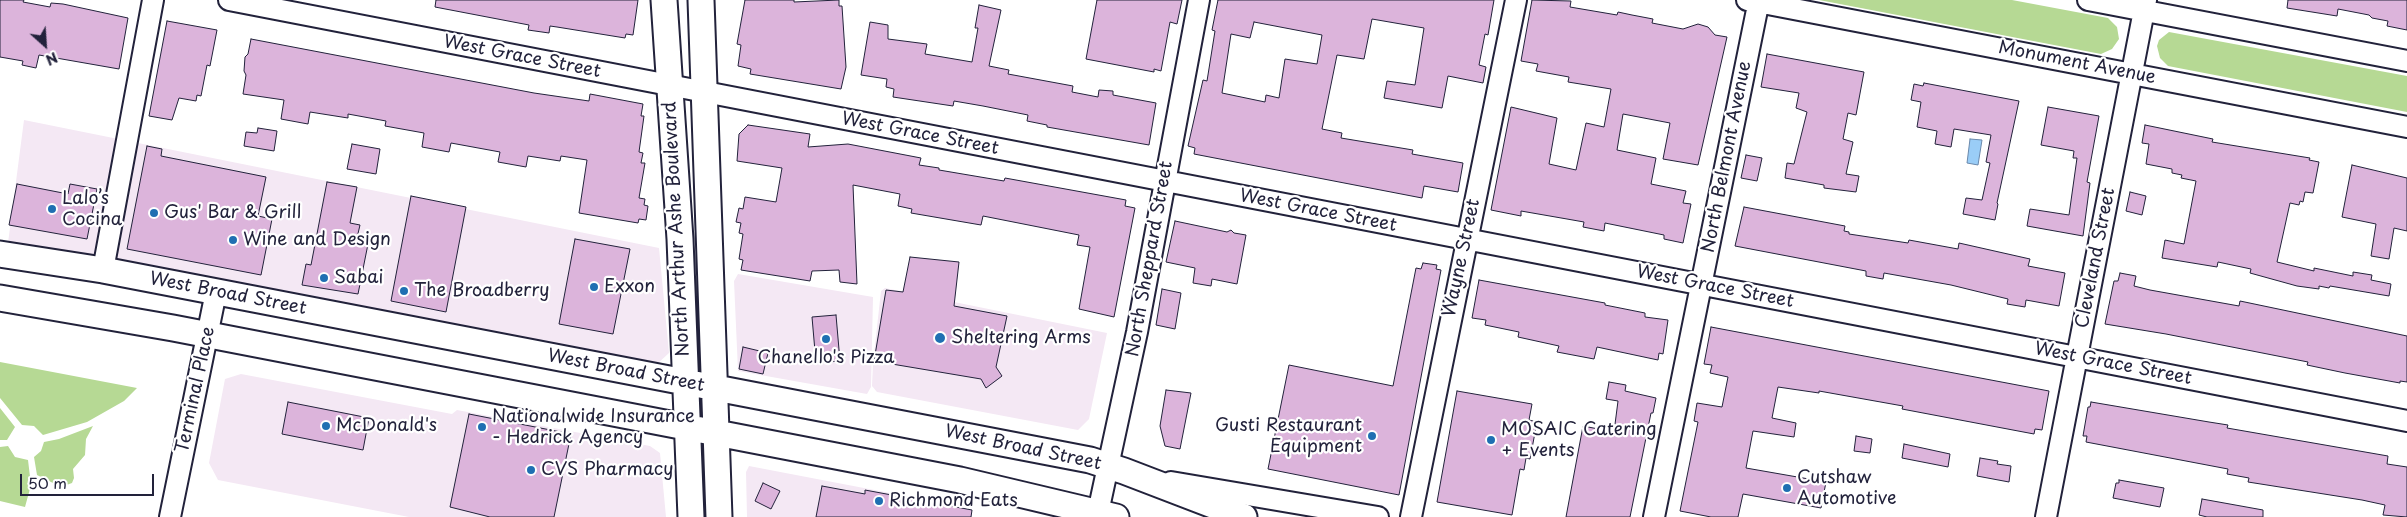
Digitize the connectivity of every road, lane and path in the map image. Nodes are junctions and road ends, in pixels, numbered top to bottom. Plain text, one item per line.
1 (153, 0) edge
2 (228, 0) edge
3 (664, 0) edge
4 (701, 0) edge
5 (1198, 0) edge
6 (1516, 0) edge
7 (2088, 0) edge
8 (1755, 1) edge
9 (2145, 5) edge
10 (2407, 61) edge
11 (2132, 74) junction
12 (668, 85) junction
13 (704, 92) junction
14 (2407, 127) edge
15 (1164, 181) junction
16 (1466, 239) junction
17 (0, 254) edge
18 (103, 270) junction
19 (1701, 284) junction
20 (216, 292) junction
21 (0, 298) edge
22 (207, 335) junction
23 (2077, 357) junction
24 (686, 383) junction
25 (715, 389) junction
26 (2407, 421) edge
27 (688, 428) junction
28 (717, 434) junction
29 (1110, 466) junction
30 (1140, 477) junction
31 (1104, 516) edge
32 (170, 517) edge
33 (691, 517) edge
34 (719, 517) edge
35 (1244, 517) edge
36 (1378, 517) edge
37 (1411, 517) edge
38 (1654, 517) edge
39 (2046, 517) edge

1 - 18 street
2 - 12 street, West Grace Street
3 - 12 main road, North Arthur Ashe Boulevard
4 - 13 main road, North Arthur Ashe Boulevard
5 - 15 street, North Sheppard Street
6 - 16 street, Wayne Street
7 - 9 street
8 - 11 street, Monument Avenue
8 - 19 street, North Belmont Avenue
9 - 10 street
9 - 11 street, Cleveland Street
11 - 14 street, Monument Avenue
11 - 23 street, Cleveland Street
12 - 13 street, West Grace Street
12 - 24 main road, North Arthur Ashe Boulevard
13 - 15 street, West Grace Street
13 - 25 main road, North Arthur Ashe Boulevard
15 - 16 street, West Grace Street
15 - 29 street, North Sheppard Street
16 - 19 street, West Grace Street
16 - 37 street, Wayne Street
17 - 18 main road, West Broad Street
18 - 20 main road, West Broad Street
19 - 23 street, West Grace Street
19 - 38 street, North Belmont Avenue
20 - 22 street, Terminal Place
20 - 24 main road, West Broad Street
21 - 22 main road
22 - 27 main road
22 - 32 street, Terminal Place
23 - 26 street, West Grace Street
23 - 39 street, Cleveland Street
24 - 25 main road, West Broad Street
24 - 27 main road, North Arthur Ashe Boulevard
25 - 28 main road, North Arthur Ashe Boulevard
25 - 29 main road, West Broad Street
27 - 28 main road
27 - 33 main road, North Arthur Ashe Boulevard
28 - 31 main road
28 - 34 main road, North Arthur Ashe Boulevard
29 - 30 main road, West Broad Street
29 - 31 street, North Sheppard Street
30 - 35 main road, West Broad Street
30 - 36 street

